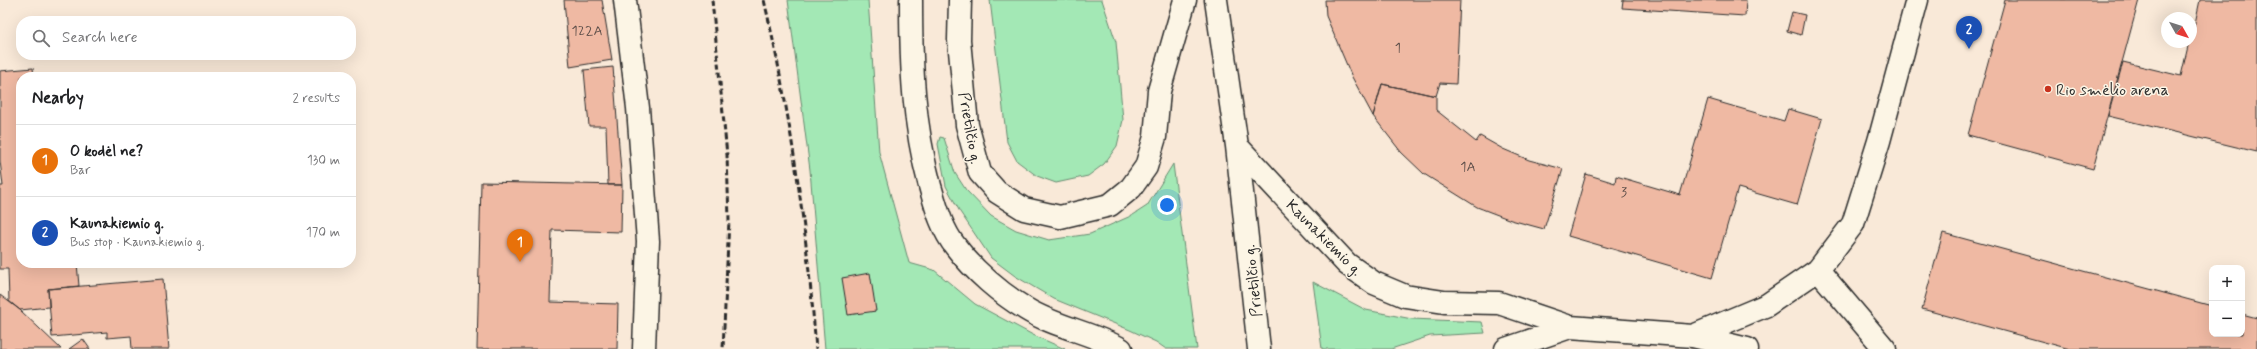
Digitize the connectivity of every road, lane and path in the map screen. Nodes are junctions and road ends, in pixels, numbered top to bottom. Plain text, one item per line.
1 (624, 0) edge
2 (911, 0) edge
3 (960, 0) edge
4 (1185, 0) edge
5 (1216, 0) edge
6 (1917, 0) edge
7 (1237, 146) junction
8 (1818, 270) junction
9 (1570, 327) junction
10 (1693, 336) junction
11 (644, 349) edge
12 (1121, 349) edge
13 (1259, 349) edge
14 (1506, 349) edge
15 (1747, 349) edge
16 (1885, 349) edge

1 - 11 main road
2 - 12 main road
3 - 4 main road, Prietilčio g.
5 - 7 main road, Prietilčio g.
6 - 8 main road, Kaunakiemio g.
7 - 9 main road, Kaunakiemio g.
7 - 13 main road, Prietilčio g.
8 - 10 main road, Kaunakiemio g.
8 - 16 main road
9 - 10 main road, Kaunakiemio g.
9 - 14 main road, Kaunakiemio g.
10 - 15 main road, Kaunakiemio g.

